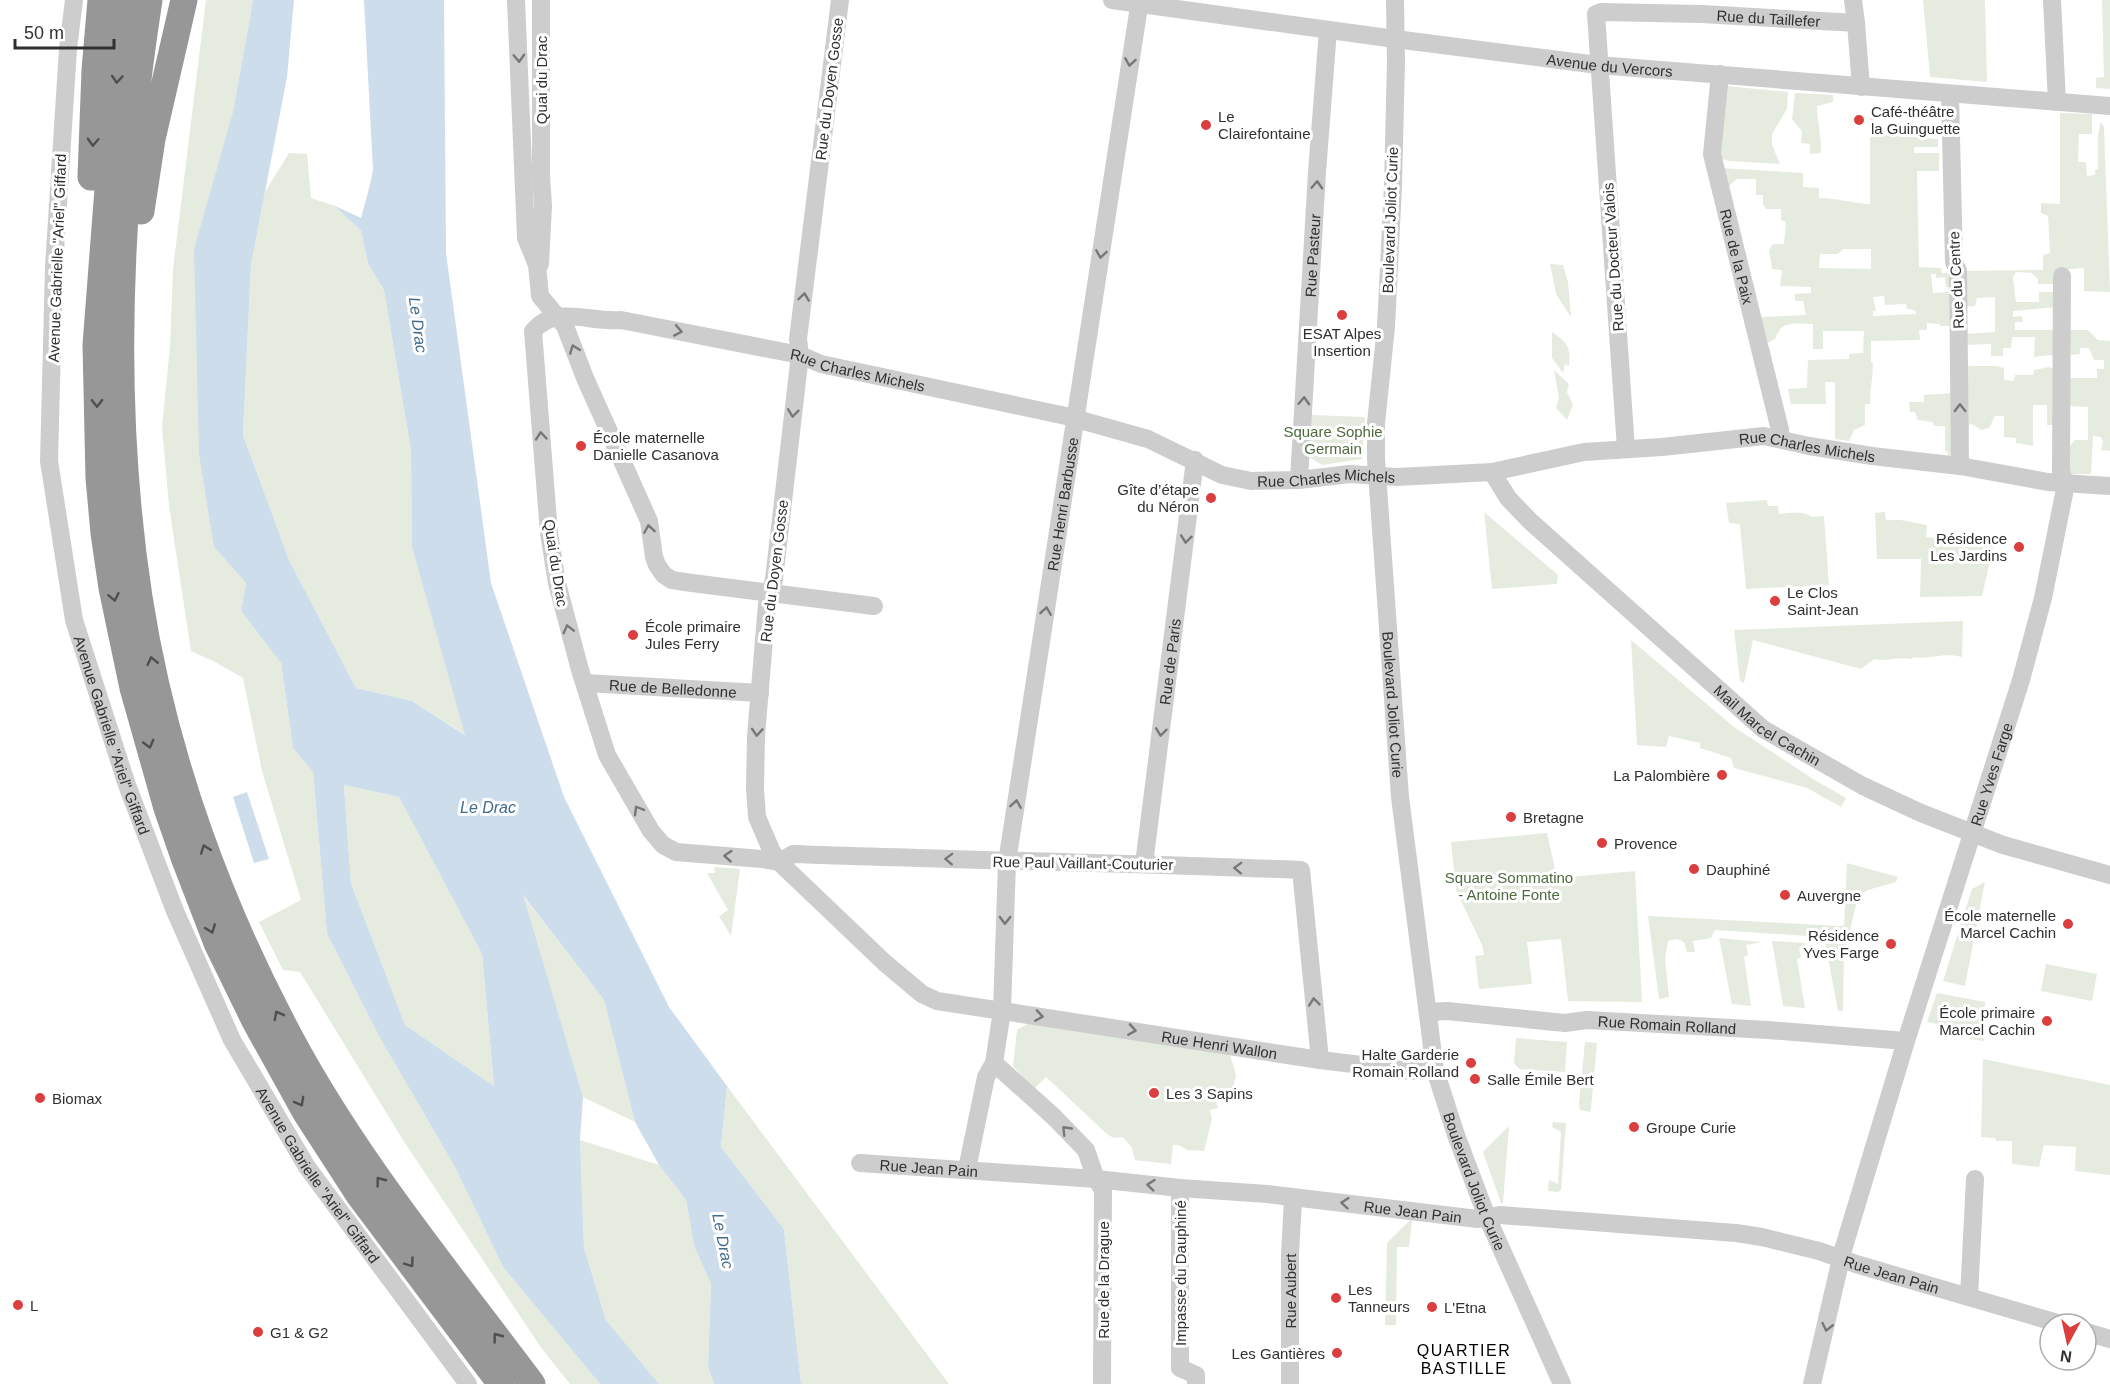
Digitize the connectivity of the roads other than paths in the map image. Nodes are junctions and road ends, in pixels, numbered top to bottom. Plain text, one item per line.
1 (74, 0) edge
2 (101, 0) edge
3 (127, 0) edge
4 (149, 0) edge
5 (184, 0) edge
6 (516, 0) edge
7 (541, 0) edge
8 (840, 0) edge
9 (1112, 0) edge
10 (1395, 0) edge
11 (1853, 0) edge
12 (2052, 0) edge
13 (1140, 2) edge
14 (1856, 23) junction
15 (1328, 30) junction
16 (1395, 39) junction
17 (1598, 65) junction
18 (1720, 74) junction
19 (1861, 87) junction
20 (1950, 94) junction
21 (2057, 102) junction
22 (2110, 106) edge
23 (537, 265) junction
24 (2062, 276) dead end
25 (557, 316) junction
26 (109, 342) junction
27 (800, 355) junction
28 (1075, 419) junction
29 (1780, 438) junction
30 (1626, 449) junction
31 (1195, 460) junction
32 (1960, 466) junction
33 (1492, 472) junction
34 (1377, 476) junction
35 (1299, 480) junction
36 (2065, 484) junction
37 (2110, 486) edge
38 (770, 593) junction
39 (874, 606) dead end
40 (585, 683) junction
41 (760, 693) junction
42 (1972, 834) junction
43 (676, 852) joint
44 (779, 862) junction
45 (1007, 862) junction
46 (1144, 864) junction
47 (2110, 875) edge
48 (1002, 1011) junction
49 (1428, 1012) junction
50 (1906, 1041) junction
51 (1320, 1060) junction
52 (994, 1063) junction
53 (1435, 1070) junction
54 (860, 1163) dead end
55 (967, 1169) junction
56 (1096, 1179) junction
57 (1975, 1179) dead end
58 (1180, 1188) junction
59 (1293, 1199) junction
60 (1487, 1218) junction
61 (1841, 1264) junction
62 (1969, 1297) junction
63 (2038, 1317) edge
64 (468, 1384) edge
65 (501, 1384) edge
66 (532, 1384) edge
67 (1102, 1384) edge
68 (1196, 1384) edge
69 (1290, 1384) edge
70 (1562, 1384) edge
71 (1812, 1384) edge

1 - 64 street, Avenue Gabrielle "Ariel" Giffard
2 -> 26 highway
3 -> 26 highway
4 - 26 highway
5 - 26 highway
6 -> 23 street, Quai du Drac
7 - 23 street, Quai du Drac
27 -> 8 street, Rue du Doyen Gosse
9 - 13 street, Avenue du Vercors
10 - 16 street, Boulevard Joliot Curie
11 - 14 street
12 - 21 street
13 - 15 street, Avenue du Vercors
13 -> 28 street, Rue Henri Barbusse
14 - 17 street, Rue du Taillefer
14 - 19 street
15 - 16 street, Avenue du Vercors
35 -> 15 street, Rue Pasteur
16 - 17 street, Avenue du Vercors
16 - 34 street, Boulevard Joliot Curie
17 - 18 street, Avenue du Vercors
17 - 30 street, Rue du Docteur Valois
18 - 19 street, Avenue du Vercors
18 - 29 street, Rue de la Paix
19 - 20 street, Avenue du Vercors
20 - 21 street, Avenue du Vercors
32 -> 20 street, Rue du Centre
21 - 22 street, Avenue du Vercors
23 - 25 street, Quai du Drac
24 - 36 street, Rue Yves Farge
25 -> 27 street, Rue Charles Michels
38 -> 25 street
40 -> 25 street, Quai du Drac
26 -> 65 highway
66 -> 26 highway
27 - 28 street, Rue Charles Michels
27 -> 38 street, Rue du Doyen Gosse
28 - 31 street, Rue Charles Michels
45 -> 28 street, Rue Henri Barbusse
29 - 30 street, Rue Charles Michels
29 - 32 street, Rue Charles Michels
30 - 33 street, Rue Charles Michels
31 - 35 street, Rue Charles Michels
31 -> 46 street, Rue de Paris
32 - 36 street, Rue Charles Michels
33 - 34 street, Rue Charles Michels
33 - 42 street, Mail Marcel Cachin
34 - 35 street, Rue Charles Michels
34 - 49 street, Boulevard Joliot Curie
36 - 37 street, Rue Charles Michels
36 - 42 street, Rue Yves Farge
38 - 39 street
38 - 41 street, Rue du Doyen Gosse
40 - 41 street, Rue de Belledonne
43 -> 40 street, Quai du Drac
41 -> 44 street, Rue du Doyen Gosse
42 - 47 street, Mail Marcel Cachin
42 - 50 street, Rue Yves Farge
44 -> 43 street, Rue Paul Vaillant-Couturier
45 -> 44 street, Rue Paul Vaillant-Couturier
44 - 48 street, Rue du Doyen Gosse
45 - 46 street, Rue Paul Vaillant-Couturier
45 -> 48 street, Rue Henri Barbusse
51 -> 46 street, Rue Paul Vaillant-Couturier
48 -> 51 street, Rue Henri Wallon
48 - 52 street, Rue Henri Barbusse
49 - 50 street, Rue Romain Rolland
49 - 53 street, Boulevard Joliot Curie
50 - 61 street, Rue Yves Farge
51 - 53 street, Rue Henri Wallon
52 - 55 street
56 -> 52 street
53 - 60 street, Boulevard Joliot Curie
54 - 55 street, Rue Jean Pain
55 - 56 street, Rue Jean Pain
58 -> 56 street, Rue Jean Pain
56 - 67 street, Rue de la Drague
57 - 62 street
58 - 59 street, Rue Jean Pain
58 - 68 street, Impasse du Dauphiné
60 -> 59 street, Rue Jean Pain
59 - 69 street, Rue Aubert
60 - 61 street, Rue Jean Pain
60 - 70 street, Boulevard Joliot Curie
61 - 62 street, Rue Jean Pain
61 -> 71 street, Rue Yves Farge
62 - 63 street, Rue Jean Pain

